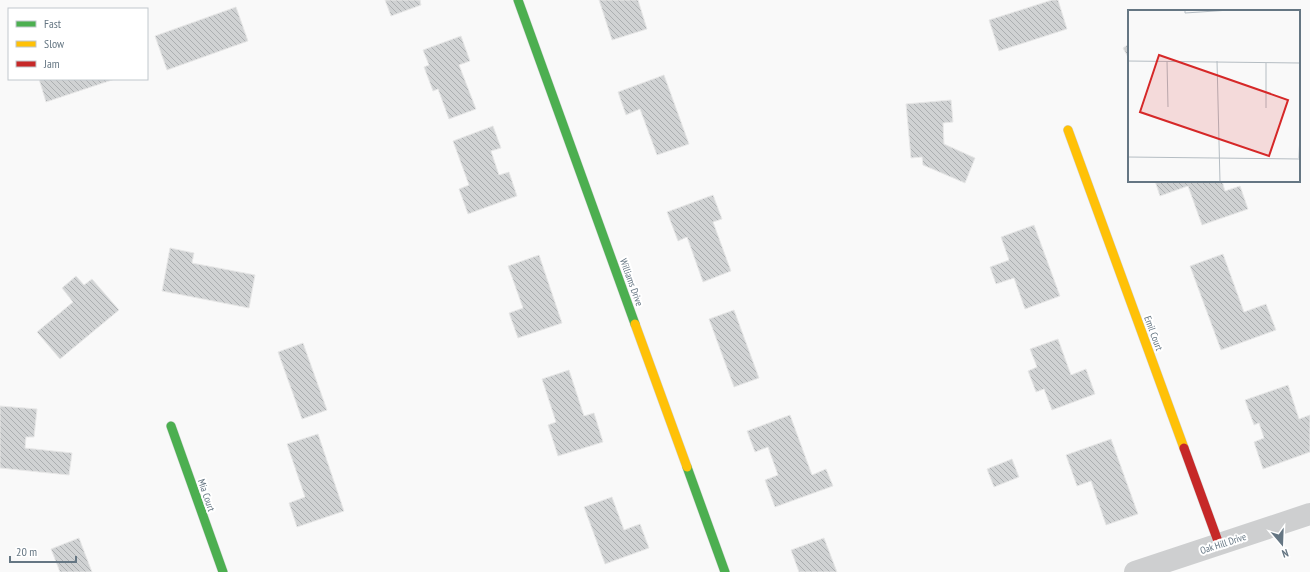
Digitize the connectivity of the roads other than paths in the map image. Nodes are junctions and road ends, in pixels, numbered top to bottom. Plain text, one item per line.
1 (518, 0) edge
2 (1068, 130) dead end
3 (171, 426) dead end
4 (1310, 514) edge
5 (1219, 544) junction
6 (223, 572) edge
7 (725, 572) edge
8 (1135, 572) edge

1 - 7 street, Williams Drive
2 - 5 street, Emil Court
3 - 6 street, Mia Court
4 - 5 street, Oak Hill Drive
5 - 8 street, Oak Hill Drive

